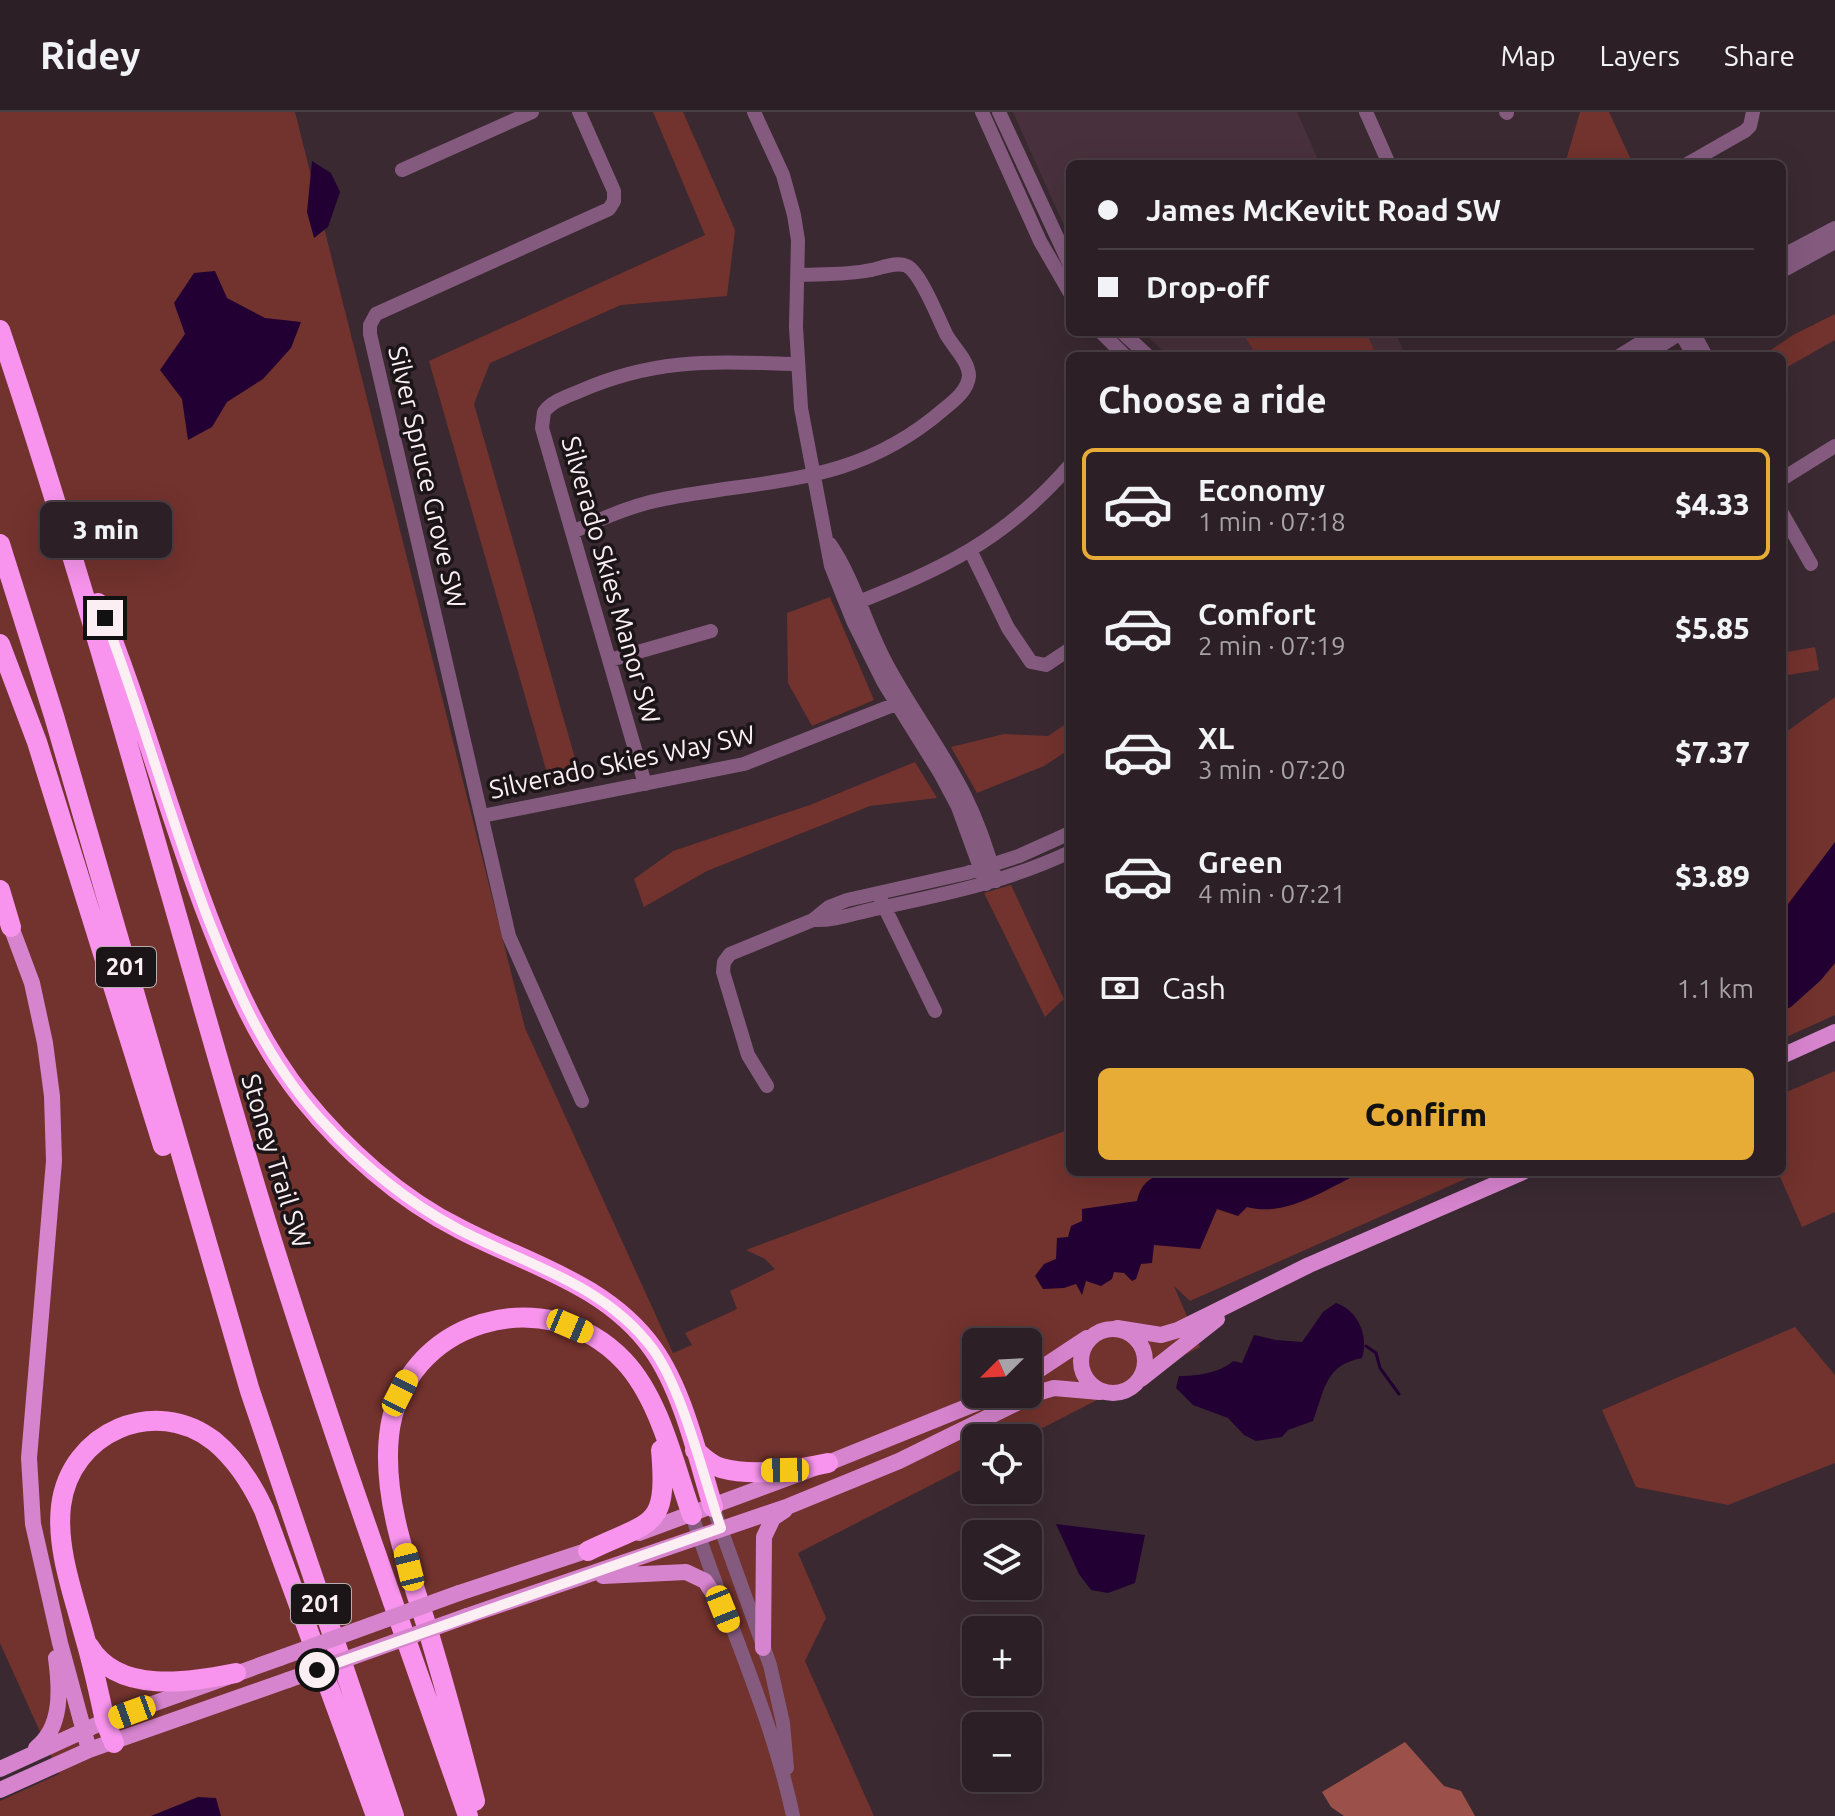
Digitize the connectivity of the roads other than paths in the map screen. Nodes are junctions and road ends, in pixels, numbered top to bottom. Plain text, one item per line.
1 (532, 112) edge
2 (579, 112) edge
3 (754, 112) edge
4 (982, 112) edge
5 (999, 112) edge
6 (1366, 112) edge
7 (1753, 112) edge
8 (1387, 160) edge
9 (1694, 160) edge
10 (402, 170) dead end
11 (1835, 228) edge
12 (1835, 242) edge
13 (1786, 254) edge
14 (1066, 256) edge
15 (1786, 269) edge
16 (798, 275) junction
17 (1066, 286) edge
18 (0, 330) edge
19 (1105, 336) edge
20 (1126, 336) edge
21 (1652, 336) edge
22 (1675, 336) edge
23 (1121, 352) edge
24 (1144, 352) edge
25 (1626, 352) edge
26 (1650, 352) edge
27 (797, 364) junction
28 (1835, 446) edge
29 (1066, 472) edge
30 (812, 477) junction
31 (1786, 477) edge
32 (55, 497) junction
33 (1786, 520) edge
34 (573, 532) junction
35 (0, 544) edge
36 (971, 552) junction
37 (1811, 564) dead end
38 (852, 605) junction
39 (711, 631) dead end
40 (0, 644) edge
41 (1066, 652) edge
42 (610, 660) junction
43 (901, 702) junction
44 (645, 784) junction
45 (482, 816) junction
46 (1066, 835) edge
47 (1066, 854) edge
48 (986, 867) junction
49 (991, 883) junction
50 (0, 890) edge
51 (877, 892) junction
52 (0, 899) edge
53 (885, 907) junction
54 (813, 920) junction
55 (11, 927) junction
56 (935, 1011) dead end
57 (1835, 1032) edge
58 (1786, 1054) edge
59 (767, 1086) dead end
60 (582, 1101) dead end
61 (1514, 1176) edge
62 (1250, 1294) junction
63 (1117, 1328) junction
64 (1096, 1333) junction
65 (1042, 1368) edge
66 (1134, 1385) junction
67 (250, 1391) junction
68 (1100, 1391) junction
69 (964, 1408) edge
70 (657, 1418) junction
71 (695, 1450) junction
72 (828, 1463) junction
73 (789, 1506) junction
74 (713, 1507) junction
75 (692, 1515) junction
76 (721, 1528) junction
77 (698, 1536) junction
78 (588, 1551) junction
79 (38, 1554) junction
80 (573, 1580) junction
81 (723, 1609) junction
82 (86, 1640) junction
83 (763, 1648) junction
84 (236, 1673) junction
85 (105, 1721) junction
86 (83, 1731) junction
87 (114, 1743) junction
88 (89, 1750) junction
89 (22, 1758) junction
90 (0, 1769) edge
91 (0, 1790) edge
92 (792, 1812) edge
93 (376, 1816) edge
94 (394, 1816) edge
95 (468, 1816) edge
96 (479, 1816) edge

1 - 10 street
2 - 45 street, Silver Spruce Grove SW
3 - 16 street
4 - 17 street
5 - 14 street
6 - 8 street
7 - 9 street
11 - 13 street
12 - 15 street
16 - 27 street
16 - 30 street
18 - 32 highway, Stoney Trail SW / 201
19 - 23 street
20 - 24 street
21 - 25 street
22 - 26 street
27 - 30 street
27 - 34 street, Silverado Skies Manor SW
28 - 31 street
29 - 36 street
30 - 34 street
30 - 38 street
32 - 71 highway
32 - 95 highway, Stoney Trail SW / 201
33 - 37 street
34 - 42 street, Silverado Skies Manor SW
35 - 67 highway, 201
36 - 38 street
36 - 41 street
38 - 43 street
39 - 42 street
40 - 67 highway
42 - 44 street, Silverado Skies Manor SW
43 - 44 street, Silverado Skies Way SW
43 - 48 street
44 - 45 street, Silverado Skies Way SW
45 - 60 street
46 - 48 street
47 - 49 street
48 - 49 street
48 - 51 street
49 - 53 street
50 - 55 highway
51 - 53 street
51 - 54 street
52 - 55 main road
53 - 54 street
53 - 56 street
54 - 59 street
55 - 79 main road
57 - 58 main road
61 - 62 main road
62 - 63 main road
62 - 66 main road
63 - 64 main road
63 - 66 main road
64 - 65 main road
64 - 68 main road
66 - 68 main road
67 - 94 highway, 201
68 - 73 main road
69 - 72 main road
70 - 75 highway
70 - 78 highway
70 - 96 highway
71 - 72 highway
71 - 74 highway
72 - 74 main road
73 - 76 main road
73 - 83 main road
74 - 75 main road
74 - 76 street
75 - 77 street
75 - 78 main road
76 - 77 main road
76 - 83 street
77 - 80 main road
77 - 81 street
78 - 84 main road, bridge
79 - 86 main road
79 - 89 main road
80 - 81 main road
80 - 87 main road, bridge
81 - 92 street
82 - 84 highway
82 - 85 highway
82 - 93 highway
83 - 92 street
84 - 85 main road
85 - 86 main road
85 - 87 highway
86 - 88 main road
86 - 89 main road
87 - 88 main road
88 - 91 main road
89 - 90 main road

